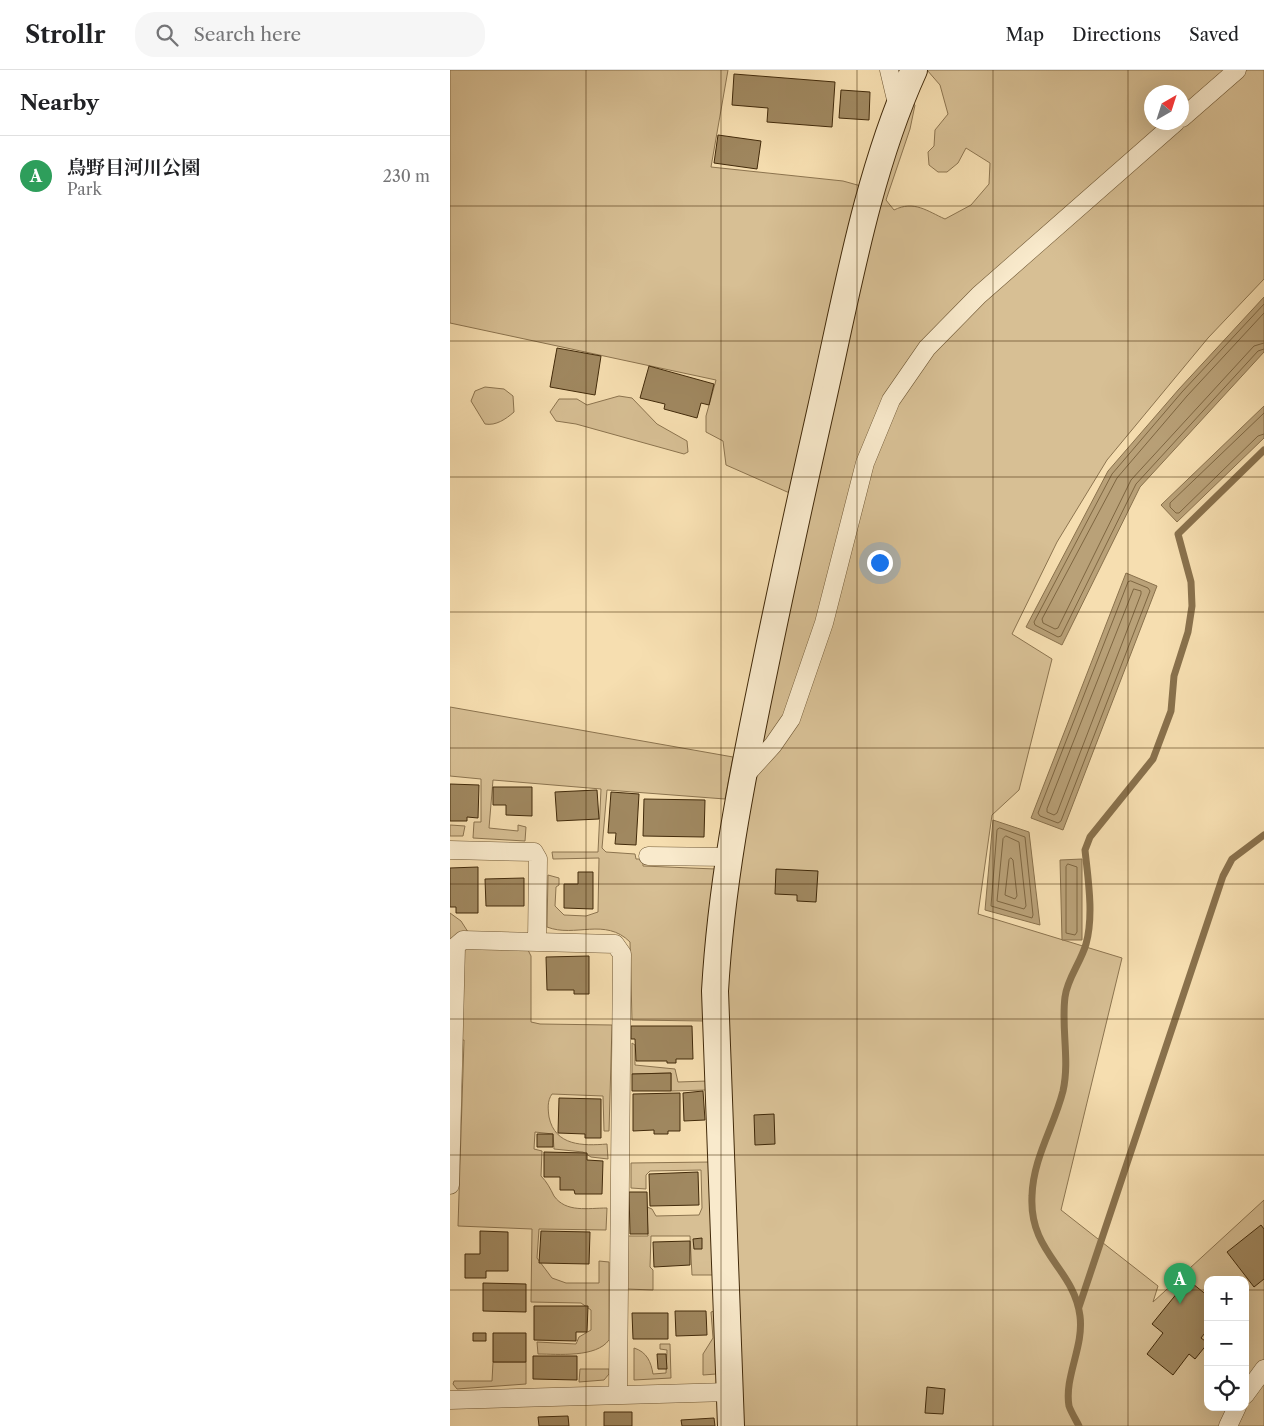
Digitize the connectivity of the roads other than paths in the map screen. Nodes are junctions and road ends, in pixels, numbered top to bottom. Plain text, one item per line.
1 (889, 70) edge
2 (914, 70) edge
3 (1237, 70) edge
4 (899, 109) junction
5 (1189, 112) edge
6 (1167, 130) edge
7 (741, 781) junction
8 (450, 850) edge
9 (648, 856) dead end
10 (728, 857) junction
11 (537, 942) junction
12 (450, 1185) edge
13 (1264, 1369) edge
14 (1249, 1390) edge
15 (729, 1392) junction
16 (618, 1394) junction
17 (450, 1400) edge
18 (1235, 1411) edge
19 (731, 1426) edge
20 (1228, 1426) edge

1 - 4 street
2 - 4 street
3 - 5 street
4 - 7 street
6 - 7 street
7 - 10 street
8 - 11 street
9 - 10 street
10 - 15 street
11 - 12 street
11 - 16 street
13 - 14 street
15 - 16 street
15 - 19 street
16 - 17 street
18 - 20 street

